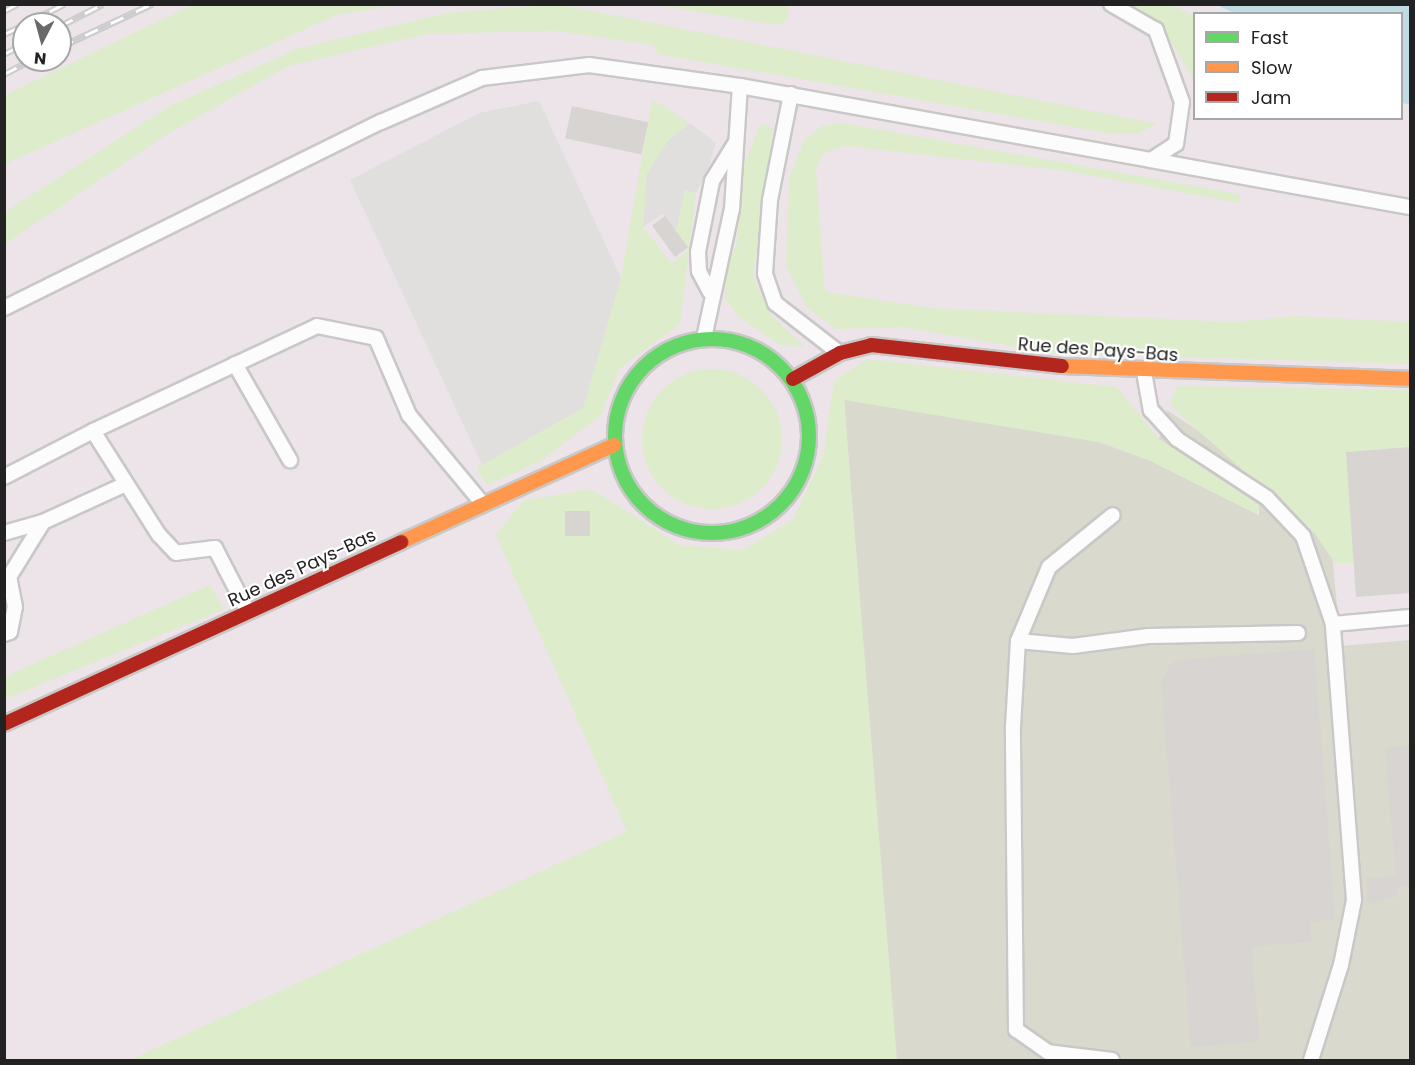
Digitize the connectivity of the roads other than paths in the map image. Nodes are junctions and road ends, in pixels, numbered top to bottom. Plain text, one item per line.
1 (1111, 4) edge
2 (740, 86) junction
3 (791, 94) junction
4 (737, 140) junction
5 (1151, 160) junction
6 (1410, 207) edge
7 (710, 292) junction
8 (4, 308) edge
9 (704, 338) junction
10 (840, 353) junction
11 (235, 364) junction
12 (1144, 372) junction
13 (1410, 379) edge
14 (793, 380) junction
15 (93, 431) junction
16 (614, 445) junction
17 (290, 460) dead end
18 (4, 477) edge
19 (126, 484) junction
20 (483, 504) junction
21 (1113, 515) dead end
22 (43, 522) junction
23 (4, 533) edge
24 (248, 612) junction
25 (1410, 617) edge
26 (1333, 624) junction
27 (1298, 633) dead end
28 (4, 634) edge
29 (1018, 641) junction
30 (4, 724) edge
31 (1112, 1060) edge
32 (1311, 1060) edge

1 - 5 lane
2 - 3 lane
2 - 4 lane
2 - 8 lane
3 - 5 lane
3 - 10 lane
4 - 7 lane
4 - 7 lane
5 - 6 lane
7 - 9 lane
9 - 14 street
9 - 16 street
10 - 12 street, Rue des Pays-Bas
10 - 14 street, Rue des Pays-Bas
11 - 15 lane
11 - 17 lane
11 - 20 lane
12 - 13 street, Rue des Pays-Bas
12 - 26 lane
14 - 16 street
15 - 18 lane
15 - 19 lane
16 - 20 street, Rue des Pays-Bas
19 - 22 lane
19 - 24 lane
20 - 24 street, Rue des Pays-Bas
21 - 29 lane
22 - 23 lane
22 - 28 lane
24 - 30 street, Rue des Pays-Bas
25 - 26 lane
26 - 32 lane
27 - 29 lane
29 - 31 lane

